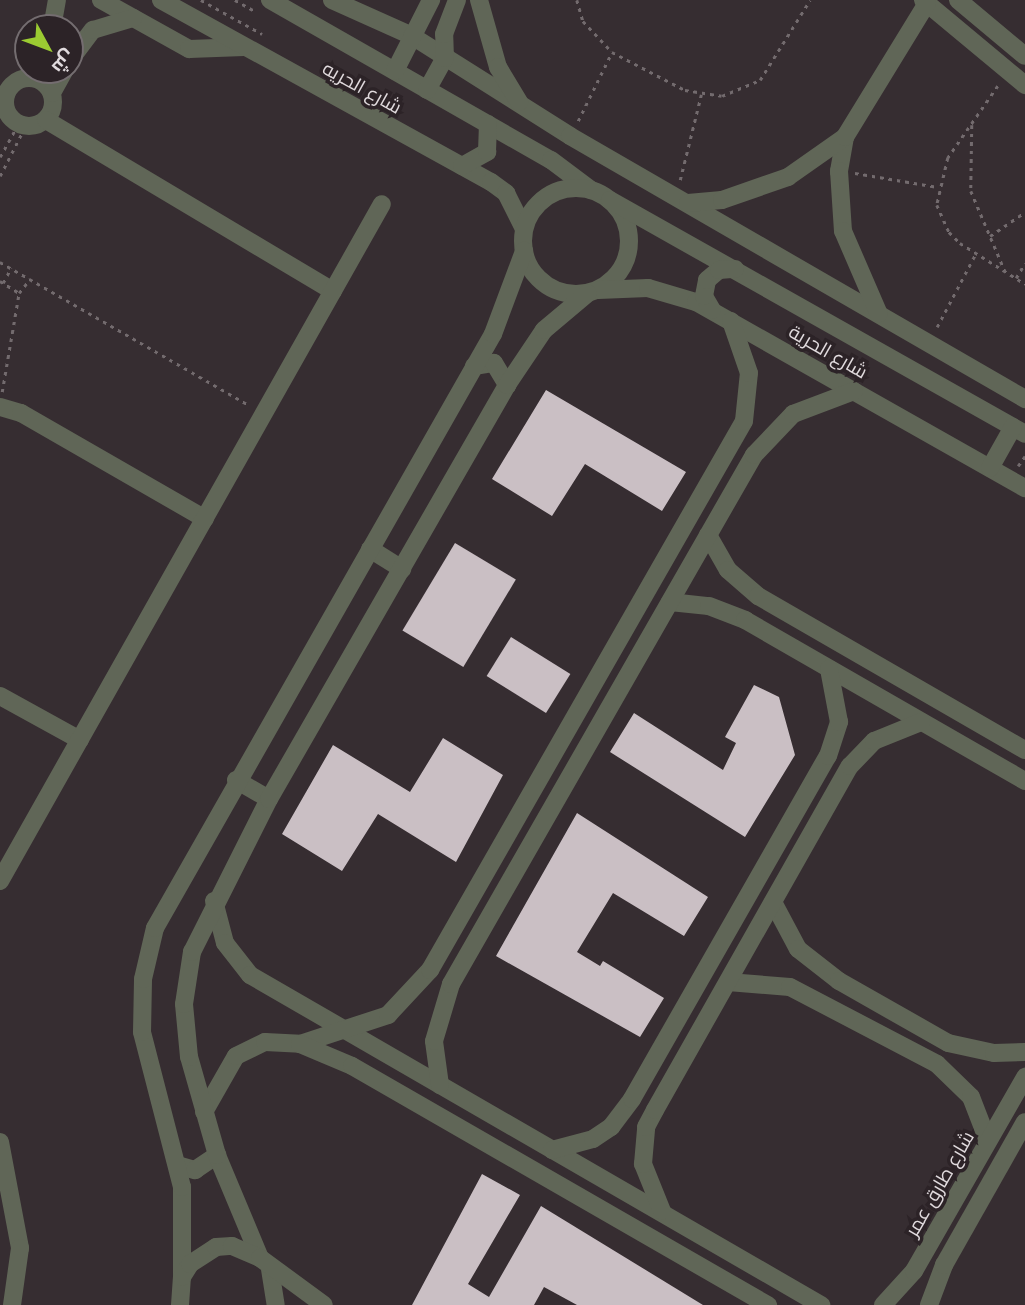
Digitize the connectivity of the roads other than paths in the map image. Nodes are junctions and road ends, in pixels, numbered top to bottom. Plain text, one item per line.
1 (101, 0) edge
2 (161, 0) edge
3 (270, 0) edge
4 (332, 0) edge
5 (431, 0) edge
6 (457, 0) edge
7 (479, 0) edge
8 (958, 0) edge
9 (925, 2) edge
10 (133, 18) junction
11 (84, 27) edge
12 (412, 36) junction
13 (244, 47) junction
14 (1025, 56) edge
15 (445, 58) junction
16 (395, 71) junction
17 (45, 84) edge
18 (57, 84) edge
19 (1025, 85) edge
20 (427, 90) junction
21 (3, 92) edge
22 (52, 93) junction
23 (526, 110) junction
24 (46, 120) junction
25 (488, 124) junction
26 (845, 137) junction
27 (462, 166) junction
28 (591, 190) junction
29 (610, 200) junction
30 (682, 200) junction
31 (382, 204) dead end
32 (524, 229) junction
33 (523, 251) junction
34 (735, 270) junction
35 (333, 291) junction
36 (593, 292) junction
37 (712, 310) junction
38 (880, 316) junction
39 (731, 320) junction
40 (474, 366) junction
41 (507, 385) junction
42 (855, 391) junction
43 (1025, 398) edge
44 (0, 405) edge
45 (1019, 431) edge
46 (732, 442) junction
47 (754, 455) junction
48 (990, 468) junction
49 (1025, 488) edge
50 (205, 519) junction
51 (708, 535) junction
52 (370, 549) junction
53 (402, 569) junction
54 (758, 596) junction
55 (670, 602) junction
56 (745, 620) junction
57 (829, 669) junction
58 (600, 673) junction
59 (623, 684) junction
60 (0, 696) edge
61 (921, 722) junction
62 (80, 740) junction
63 (1025, 750) edge
64 (821, 770) junction
65 (236, 780) junction
66 (841, 780) junction
67 (1025, 781) edge
68 (269, 799) junction
69 (0, 881) edge
70 (214, 901) junction
71 (773, 902) junction
72 (839, 981) junction
73 (728, 982) junction
74 (421, 985) junction
75 (444, 999) junction
76 (827, 1004) junction
77 (346, 1031) junction
78 (948, 1043) junction
79 (300, 1044) junction
80 (1025, 1052) edge
81 (937, 1064) junction
82 (1025, 1077) edge
83 (440, 1085) junction
84 (632, 1099) junction
85 (655, 1110) junction
86 (204, 1112) junction
87 (1025, 1122) edge
88 (988, 1141) junction
89 (0, 1142) edge
90 (552, 1150) junction
91 (217, 1155) junction
92 (177, 1165) junction
93 (664, 1214) junction
94 (723, 1248) junction
95 (265, 1264) junction
96 (914, 1271) junction
97 (710, 1272) junction
98 (935, 1282) junction
99 (179, 1295) edge
100 (8, 1301) edge
101 (276, 1305) edge
102 (324, 1305) edge
103 (768, 1305) edge
104 (821, 1305) edge
105 (883, 1305) edge
106 (929, 1305) edge

1 - 10 street
2 - 13 street, شارع الحريه
3 - 16 street, شارع الحريه
4 - 12 street
5 - 12 street
6 - 15 street
7 - 23 street
8 - 14 street
9 - 19 street
9 - 26 street
10 - 11 street
10 - 13 street
12 - 15 street
12 - 16 street
13 - 27 street, شارع الحريه
15 - 20 street
15 - 23 street
16 - 20 street, شارع الحريه
17 - 22 street
18 - 22 street
20 - 25 street, شارع الحريه
21 - 24 street
22 - 24 street
23 - 30 street
24 - 35 street
25 - 27 street
25 - 28 street, شارع الحريه
26 - 30 street
26 - 38 street
27 - 32 street, شارع الحريه
28 - 29 street
28 - 32 street
29 - 34 street, شارع الحرية
29 - 36 street
30 - 38 street
31 - 35 street
32 - 33 street
33 - 36 street
33 - 40 street
34 - 37 street
34 - 45 street, شارع الحرية
35 - 50 street
36 - 37 street, شارع الحرية
36 - 41 street
37 - 39 street, شارع الحرية
38 - 43 street
39 - 42 street, شارع الحرية
39 - 46 street
40 - 41 street
40 - 52 street
41 - 53 street
42 - 47 street
42 - 48 street, شارع الحرية
44 - 50 street
45 - 48 street
46 - 47 street
46 - 58 street
47 - 51 street
48 - 49 street, شارع الحرية
50 - 62 street
51 - 54 street
51 - 55 street
52 - 53 street
52 - 65 street
53 - 68 street
54 - 56 street
54 - 63 street
55 - 56 street
55 - 59 street
56 - 57 street
57 - 61 street
57 - 64 street
58 - 59 street
58 - 74 street
59 - 75 street
60 - 62 street
61 - 66 street
61 - 67 street
62 - 69 street
64 - 66 street
64 - 84 street
65 - 68 street
65 - 92 street
66 - 71 street
68 - 70 street
70 - 77 street
70 - 86 street
71 - 72 street
71 - 73 street
72 - 76 street
72 - 78 street
73 - 76 street
73 - 85 street
74 - 75 street
74 - 77 street
75 - 83 street
76 - 81 street
77 - 79 street
77 - 83 street
78 - 80 street
78 - 81 street
79 - 86 street
79 - 97 street
81 - 88 street
82 - 88 street, شارع طارق عمر
83 - 90 street
84 - 85 street
84 - 90 street
85 - 93 street
86 - 91 street
87 - 98 street
88 - 96 street, شارع طارق عمر
89 - 100 street
90 - 93 street
91 - 92 street
91 - 95 street
92 - 99 street
93 - 94 street
94 - 97 street
94 - 104 street
95 - 99 street
95 - 101 street
95 - 102 street
96 - 98 street
96 - 105 street, شارع طارق عمر
97 - 103 street
98 - 106 street

